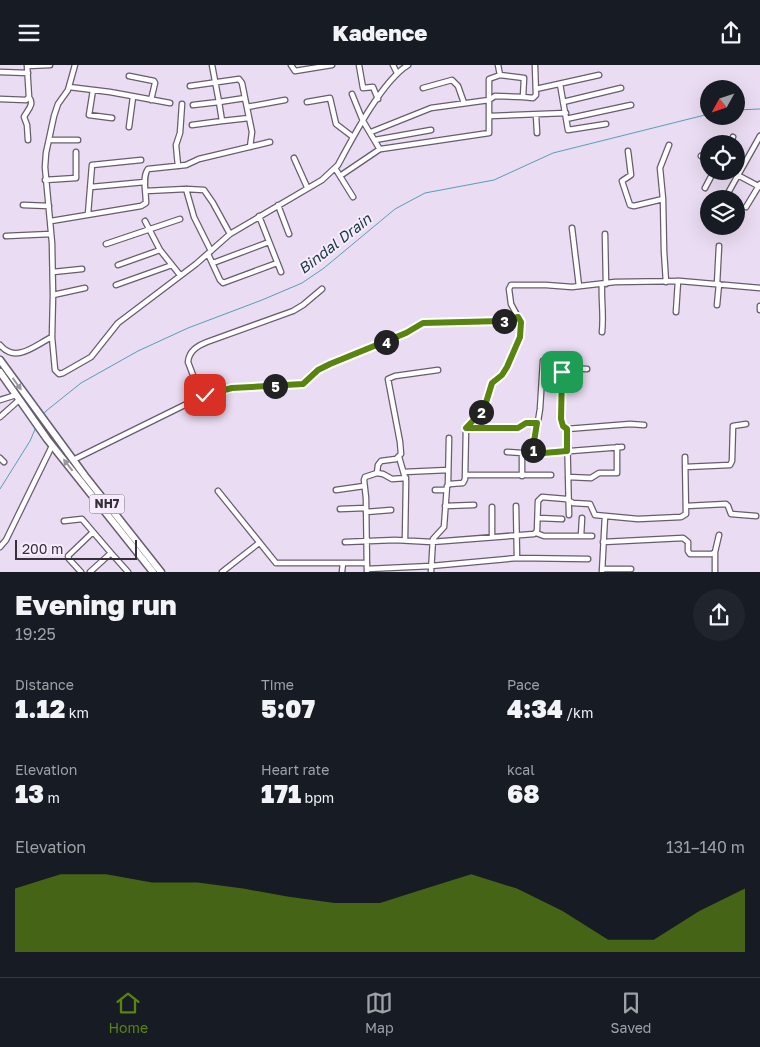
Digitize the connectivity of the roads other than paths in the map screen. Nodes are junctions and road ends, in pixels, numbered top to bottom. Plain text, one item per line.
1 (50, 65) edge
2 (75, 65) edge
3 (212, 65) edge
4 (291, 65) edge
5 (332, 65) edge
6 (359, 65) edge
7 (393, 65) edge
8 (408, 65) edge
9 (498, 65) edge
10 (27, 66) edge
11 (535, 66) dead end
12 (0, 72) edge
13 (28, 73) junction
14 (397, 73) junction
15 (500, 75) junction
16 (599, 75) dead end
17 (128, 76) dead end
18 (216, 83) junction
19 (560, 84) junction
20 (190, 86) dead end
21 (69, 87) junction
22 (423, 88) dead end
23 (621, 88) dead end
24 (93, 89) junction
25 (536, 89) junction
26 (352, 94) dead end
27 (29, 97) junction
28 (133, 97) junction
29 (524, 97) junction
30 (245, 98) junction
31 (0, 99) edge
32 (378, 99) junction
33 (151, 100) junction
34 (285, 100) dead end
35 (489, 100) junction
36 (219, 102) junction
37 (307, 102) dead end
38 (564, 102) junction
39 (170, 103) dead end
40 (464, 103) junction
41 (182, 104) dead end
42 (193, 105) dead end
43 (631, 105) dead end
44 (247, 107) junction
45 (566, 113) junction
46 (536, 115) junction
47 (490, 116) junction
48 (112, 118) dead end
49 (249, 118) junction
50 (566, 119) junction
51 (222, 121) junction
52 (364, 121) junction
53 (606, 124) dead end
54 (192, 125) dead end
55 (129, 127) dead end
56 (431, 130) dead end
57 (371, 132) junction
58 (538, 133) dead end
59 (760, 136) edge
60 (353, 137) junction
61 (28, 140) dead end
62 (49, 140) junction
63 (78, 140) dead end
64 (375, 140) junction
65 (270, 142) dead end
66 (669, 145) dead end
67 (250, 147) junction
68 (380, 149) junction
69 (628, 151) dead end
70 (76, 152) dead end
71 (294, 158) dead end
72 (141, 160) dead end
73 (745, 164) edge
74 (178, 166) junction
75 (335, 168) junction
76 (340, 176) junction
77 (745, 178) edge
78 (45, 180) junction
79 (709, 180) edge
80 (145, 182) junction
81 (760, 186) edge
82 (91, 187) junction
83 (307, 187) junction
84 (705, 188) dead end
85 (186, 189) junction
86 (146, 191) junction
87 (353, 197) dead end
88 (663, 199) junction
89 (23, 205) dead end
90 (278, 205) junction
91 (49, 206) junction
92 (746, 207) dead end
93 (88, 215) junction
94 (259, 216) junction
95 (180, 219) dead end
96 (51, 221) junction
97 (145, 221) dead end
98 (572, 228) dead end
99 (150, 230) junction
100 (51, 234) junction
101 (230, 234) junction
102 (289, 234) dead end
103 (605, 234) dead end
104 (6, 236) dead end
105 (269, 242) junction
106 (106, 244) dead end
107 (719, 246) dead end
108 (160, 250) junction
109 (209, 253) junction
110 (213, 263) junction
111 (277, 263) junction
112 (118, 265) dead end
113 (172, 265) junction
114 (82, 269) dead end
115 (53, 272) junction
116 (281, 272) dead end
117 (180, 275) junction
118 (678, 281) junction
119 (666, 282) junction
120 (604, 284) junction
121 (718, 284) junction
122 (116, 285) dead end
123 (580, 286) junction
124 (760, 288) edge
125 (84, 289) dead end
126 (322, 289) dead end
127 (53, 295) junction
128 (718, 305) dead end
129 (760, 306) edge
130 (760, 310) edge
131 (676, 312) dead end
132 (518, 317) junction
133 (602, 331) dead end
134 (52, 337) junction
135 (0, 345) edge
136 (0, 360) edge
137 (543, 361) dead end
138 (587, 369) dead end
139 (438, 370) dead end
140 (0, 372) edge
141 (201, 397) junction
142 (17, 398) junction
143 (0, 400) edge
144 (0, 417) edge
145 (537, 423) junction
146 (746, 424) dead end
147 (644, 425) dead end
148 (466, 428) junction
149 (567, 429) junction
150 (448, 438) dead end
151 (52, 446) junction
152 (567, 451) junction
153 (507, 452) dead end
154 (532, 454) junction
155 (523, 455) junction
156 (399, 457) junction
157 (685, 457) dead end
158 (73, 460) junction
159 (685, 467) junction
160 (448, 470) junction
161 (404, 472) junction
162 (377, 473) junction
163 (465, 475) junction
164 (522, 475) junction
165 (551, 475) dead end
166 (568, 477) junction
167 (406, 478) junction
168 (448, 484) junction
169 (364, 486) junction
170 (336, 490) dead end
171 (435, 490) dead end
172 (218, 491) dead end
173 (446, 491) junction
174 (568, 499) junction
175 (474, 505) dead end
176 (516, 505) dead end
177 (445, 506) junction
178 (686, 506) junction
179 (492, 507) dead end
180 (340, 509) dead end
181 (366, 510) junction
182 (392, 510) dead end
183 (569, 515) dead end
184 (605, 516) junction
185 (756, 516) dead end
186 (538, 518) junction
187 (582, 518) dead end
188 (562, 519) dead end
189 (64, 521) dead end
190 (119, 525) junction
191 (93, 532) junction
192 (536, 533) junction
193 (516, 535) junction
194 (719, 535) dead end
195 (581, 536) junction
196 (592, 536) dead end
197 (492, 537) junction
198 (405, 540) junction
199 (345, 542) dead end
200 (366, 542) junction
201 (432, 542) junction
202 (603, 542) junction
203 (259, 543) junction
204 (0, 547) edge
205 (715, 552) junction
206 (111, 553) junction
207 (517, 558) junction
208 (588, 559) dead end
209 (342, 563) junction
210 (367, 563) junction
211 (431, 569) edge
212 (631, 569) dead end
213 (367, 570) edge
214 (602, 570) edge
215 (623, 571) edge
216 (81, 572) edge
217 (90, 572) edge
218 (128, 572) edge
219 (153, 572) edge
220 (161, 572) edge
221 (222, 572) edge
222 (342, 572) edge
223 (715, 572) edge

1 - 10 street
2 - 21 street
3 - 18 street
4 - 5 street
6 - 32 street
7 - 14 street
8 - 14 street
9 - 15 street
10 - 13 street
11 - 25 street
12 - 13 street
13 - 27 street
14 - 32 street
15 - 29 street
15 - 35 street
16 - 19 street
17 - 33 street
18 - 20 street
18 - 30 street
18 - 36 street
19 - 25 street
19 - 38 street
21 - 24 street
21 - 62 street
22 - 40 street
23 - 38 street
24 - 28 street
24 - 48 street
25 - 29 street
26 - 52 street
27 - 31 street
27 - 61 street
28 - 33 street
28 - 55 street
29 - 35 street
30 - 36 street
30 - 44 street
32 - 52 street
33 - 39 street
34 - 44 street
35 - 40 street
35 - 47 street
36 - 42 street
36 - 51 street
37 - 60 street
38 - 45 street
40 - 57 street
41 - 74 street
43 - 50 street
44 - 49 street
45 - 46 street
45 - 50 street
46 - 47 street
46 - 58 street
47 - 68 street
49 - 51 street
49 - 67 street
50 - 53 street
51 - 54 street
52 - 57 street
52 - 60 street
56 - 64 street
57 - 64 street
59 - 73 street
60 - 75 street
62 - 63 street
62 - 78 street
64 - 68 street
65 - 67 street
66 - 88 street
67 - 74 street
68 - 76 street
69 - 88 street
70 - 78 street
71 - 83 street
72 - 82 street
74 - 80 street
75 - 76 street
75 - 83 street
76 - 87 street
77 - 81 street
78 - 91 street
79 - 84 street
80 - 82 street
80 - 86 street
81 - 92 street
82 - 93 street
83 - 90 street
85 - 86 street
85 - 101 street
85 - 109 street
86 - 93 street
88 - 119 street
89 - 91 street
90 - 94 street
90 - 102 street
91 - 96 street
93 - 96 street
94 - 101 street
94 - 105 street
95 - 99 street
96 - 100 street
97 - 99 street
98 - 123 street
99 - 106 street
99 - 108 street
100 - 104 street
100 - 115 street
101 - 109 street
103 - 120 street
105 - 110 street
105 - 111 street
107 - 121 street
108 - 112 street
108 - 113 street
109 - 110 street
109 - 117 street
110 - 111 street
111 - 116 street
113 - 117 street
113 - 122 street
114 - 115 street
115 - 127 street
117 - 134 street
118 - 119 street
118 - 121 street
118 - 131 street
119 - 120 street
120 - 123 street
120 - 133 street
121 - 124 street
121 - 128 street
123 - 132 street
125 - 127 street
126 - 141 street
127 - 134 street
129 - 130 street
132 - 141 street
132 - 148 street
134 - 135 street
136 -> 158 highway, NH7
137 - 145 street
138 - 149 street
139 - 156 street
140 - 142 highway, NH7
141 - 158 street
142 - 143 street
142 - 144 street
142 - 151 highway, NH7
145 - 148 street
145 - 154 street
146 - 159 street
147 - 149 street
148 - 163 street
149 - 152 street
150 - 160 street
190 -> 151 highway, NH7
151 - 204 street
152 - 154 street
152 - 166 street
152 - 166 street
153 - 155 street
154 - 155 street
155 - 164 street
156 - 161 street
156 - 162 street
157 - 159 street
158 - 190 highway, NH7
159 - 178 street
160 - 161 street
160 - 168 street
161 - 167 street
162 - 167 street
162 - 169 street
163 - 164 street
163 - 168 street
164 - 165 street
166 - 174 street
167 - 198 street
168 - 173 street
169 - 170 street
169 - 181 street
171 - 173 street
172 - 203 street
173 - 177 street
174 - 183 street
174 - 184 street
174 - 186 street
175 - 177 street
176 - 193 street
177 - 201 street
178 - 184 street
178 - 185 street
179 - 197 street
180 - 181 street
181 - 182 street
181 - 200 street
184 - 202 street
186 - 188 street
186 - 192 street
187 - 195 street
189 - 191 street
190 - 219 highway, NH7
190 - 220 highway, NH7
191 - 206 street
191 - 216 street
192 - 193 street
192 - 195 street
193 - 197 street
193 - 207 street
194 - 205 street
195 - 196 street
197 - 201 street
198 - 200 street
198 - 201 street
199 - 200 street
200 - 210 street
201 - 211 street
202 - 205 street
202 - 214 street
203 - 209 street
203 - 221 street
205 - 223 street
206 - 217 street
206 - 218 street
207 - 208 street
207 - 211 street
209 - 210 street
209 - 222 street
210 - 213 street
211 - 213 street
212 - 215 street
214 - 215 street

